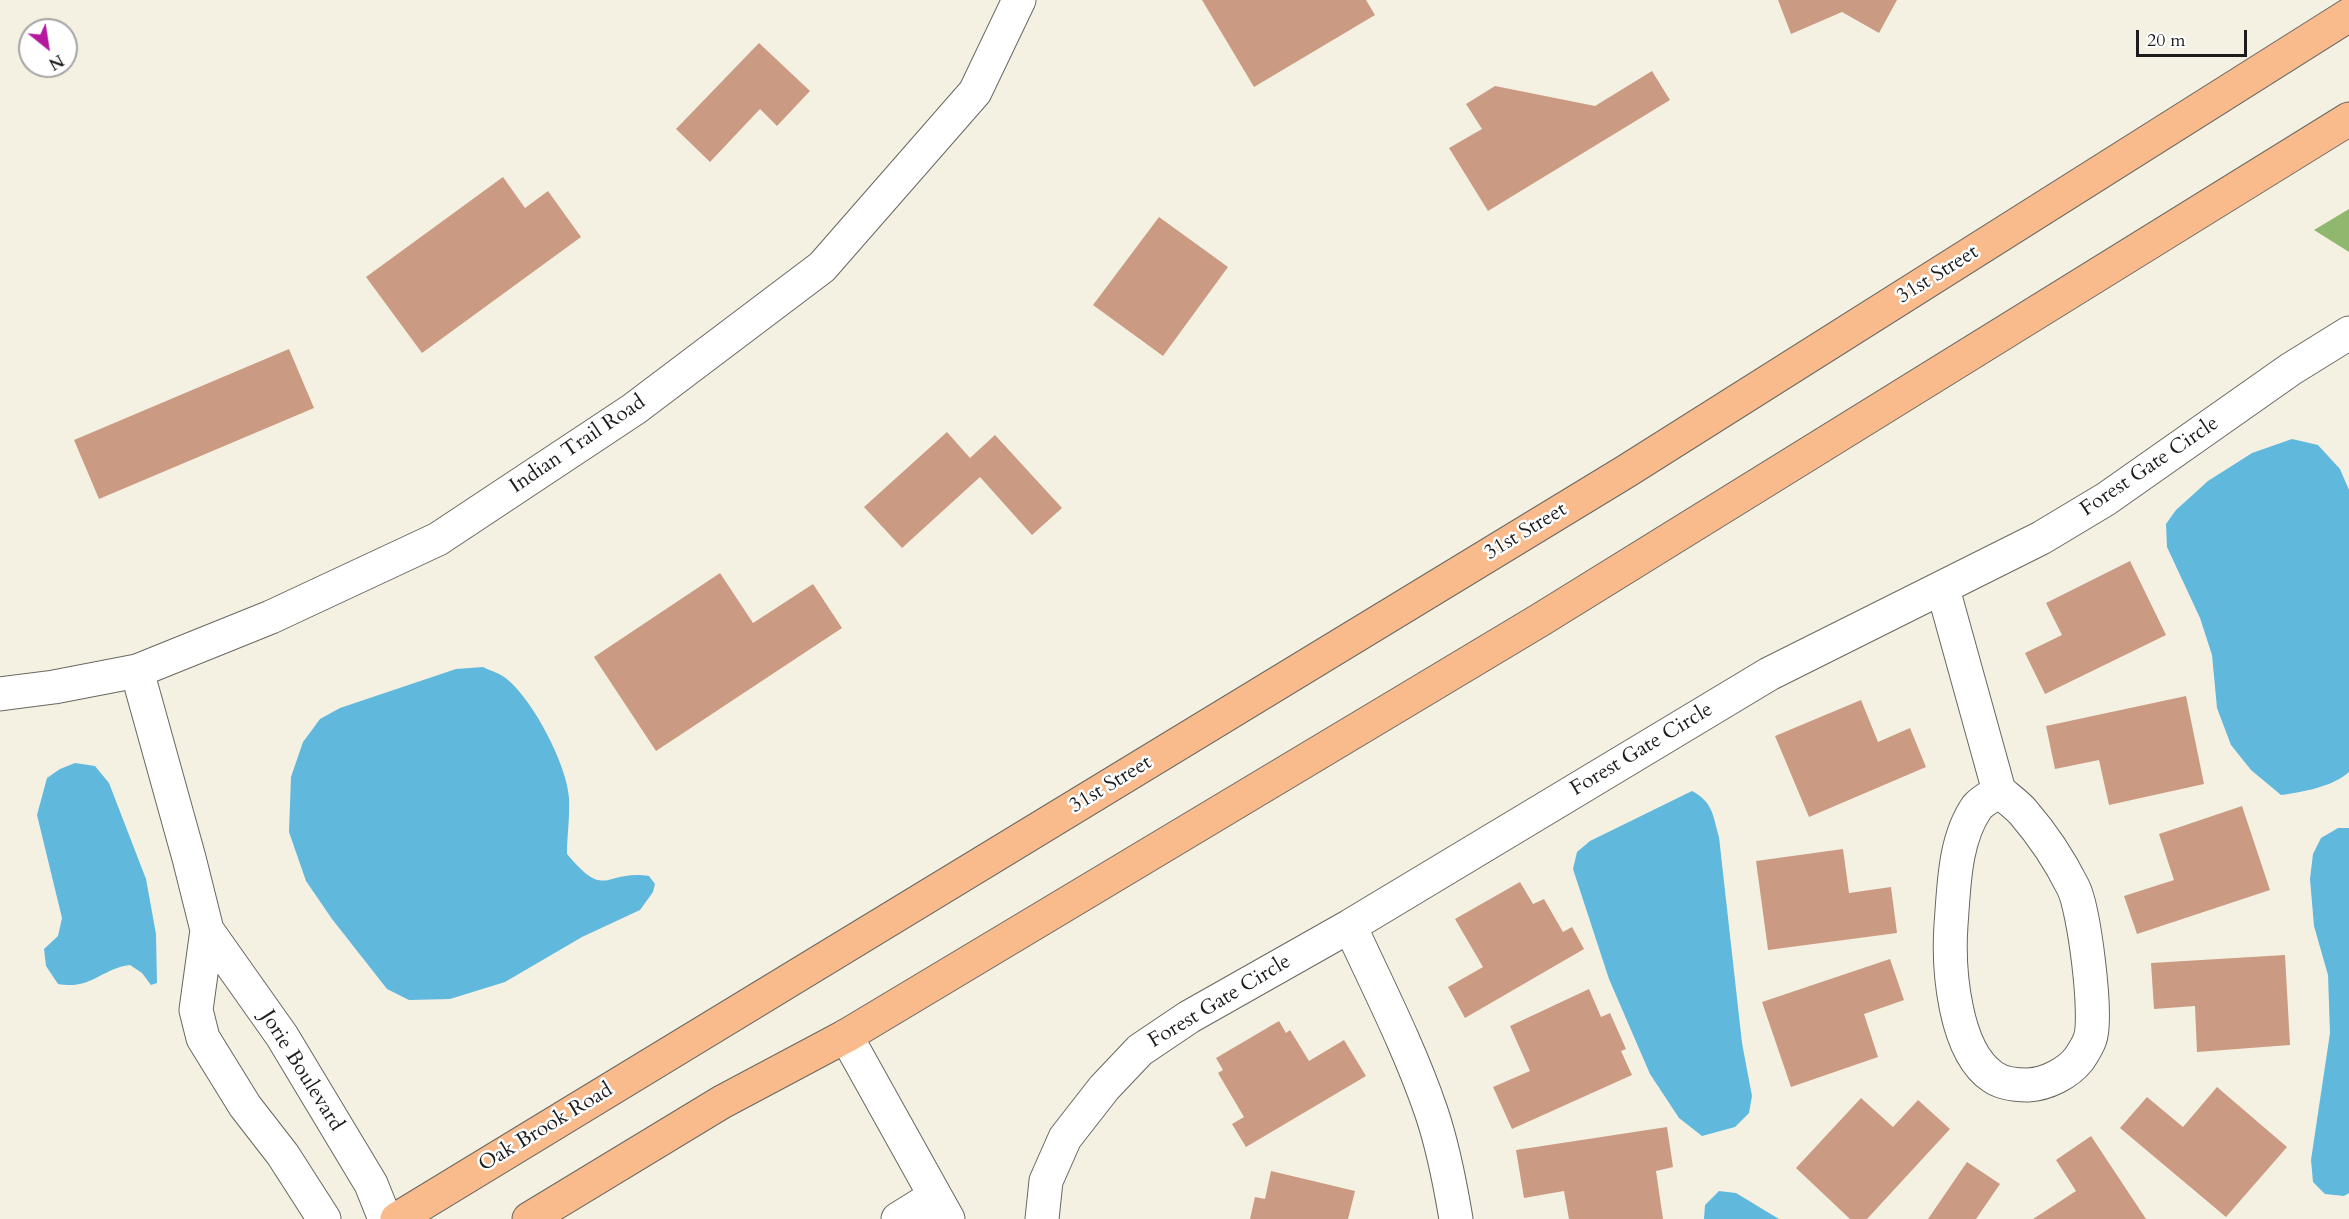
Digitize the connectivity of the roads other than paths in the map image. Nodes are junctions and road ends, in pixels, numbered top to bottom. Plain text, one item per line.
1 (1019, 0) edge
2 (2349, 15) edge
3 (2349, 119) edge
4 (2349, 333) edge
5 (1943, 589) junction
6 (137, 670) junction
7 (0, 694) edge
8 (1999, 791) junction
9 (1350, 926) junction
10 (207, 930) junction
11 (846, 1036) junction
12 (695, 1037) joint
13 (941, 1207) edge
14 (543, 1214) edge
15 (324, 1219) edge
16 (385, 1219) edge
17 (397, 1219) edge
18 (898, 1219) edge
19 (1042, 1219) edge
20 (1456, 1219) edge

1 - 6 street, Indian Trail Road
2 - 12 main road, 31st Street
3 - 11 main road
4 - 5 street, Forest Gate Circle
5 - 8 street
5 - 9 street, Forest Gate Circle
6 - 7 street, Indian Trail Road
6 - 10 street, Jorie Boulevard
8 - 8 street
9 - 19 street, Forest Gate Circle
9 - 20 street
10 - 15 street, Jorie Boulevard
10 - 16 street, Jorie Boulevard
11 - 13 street
11 - 14 main road
12 - 17 main road, Oak Brook Road
13 - 18 street

